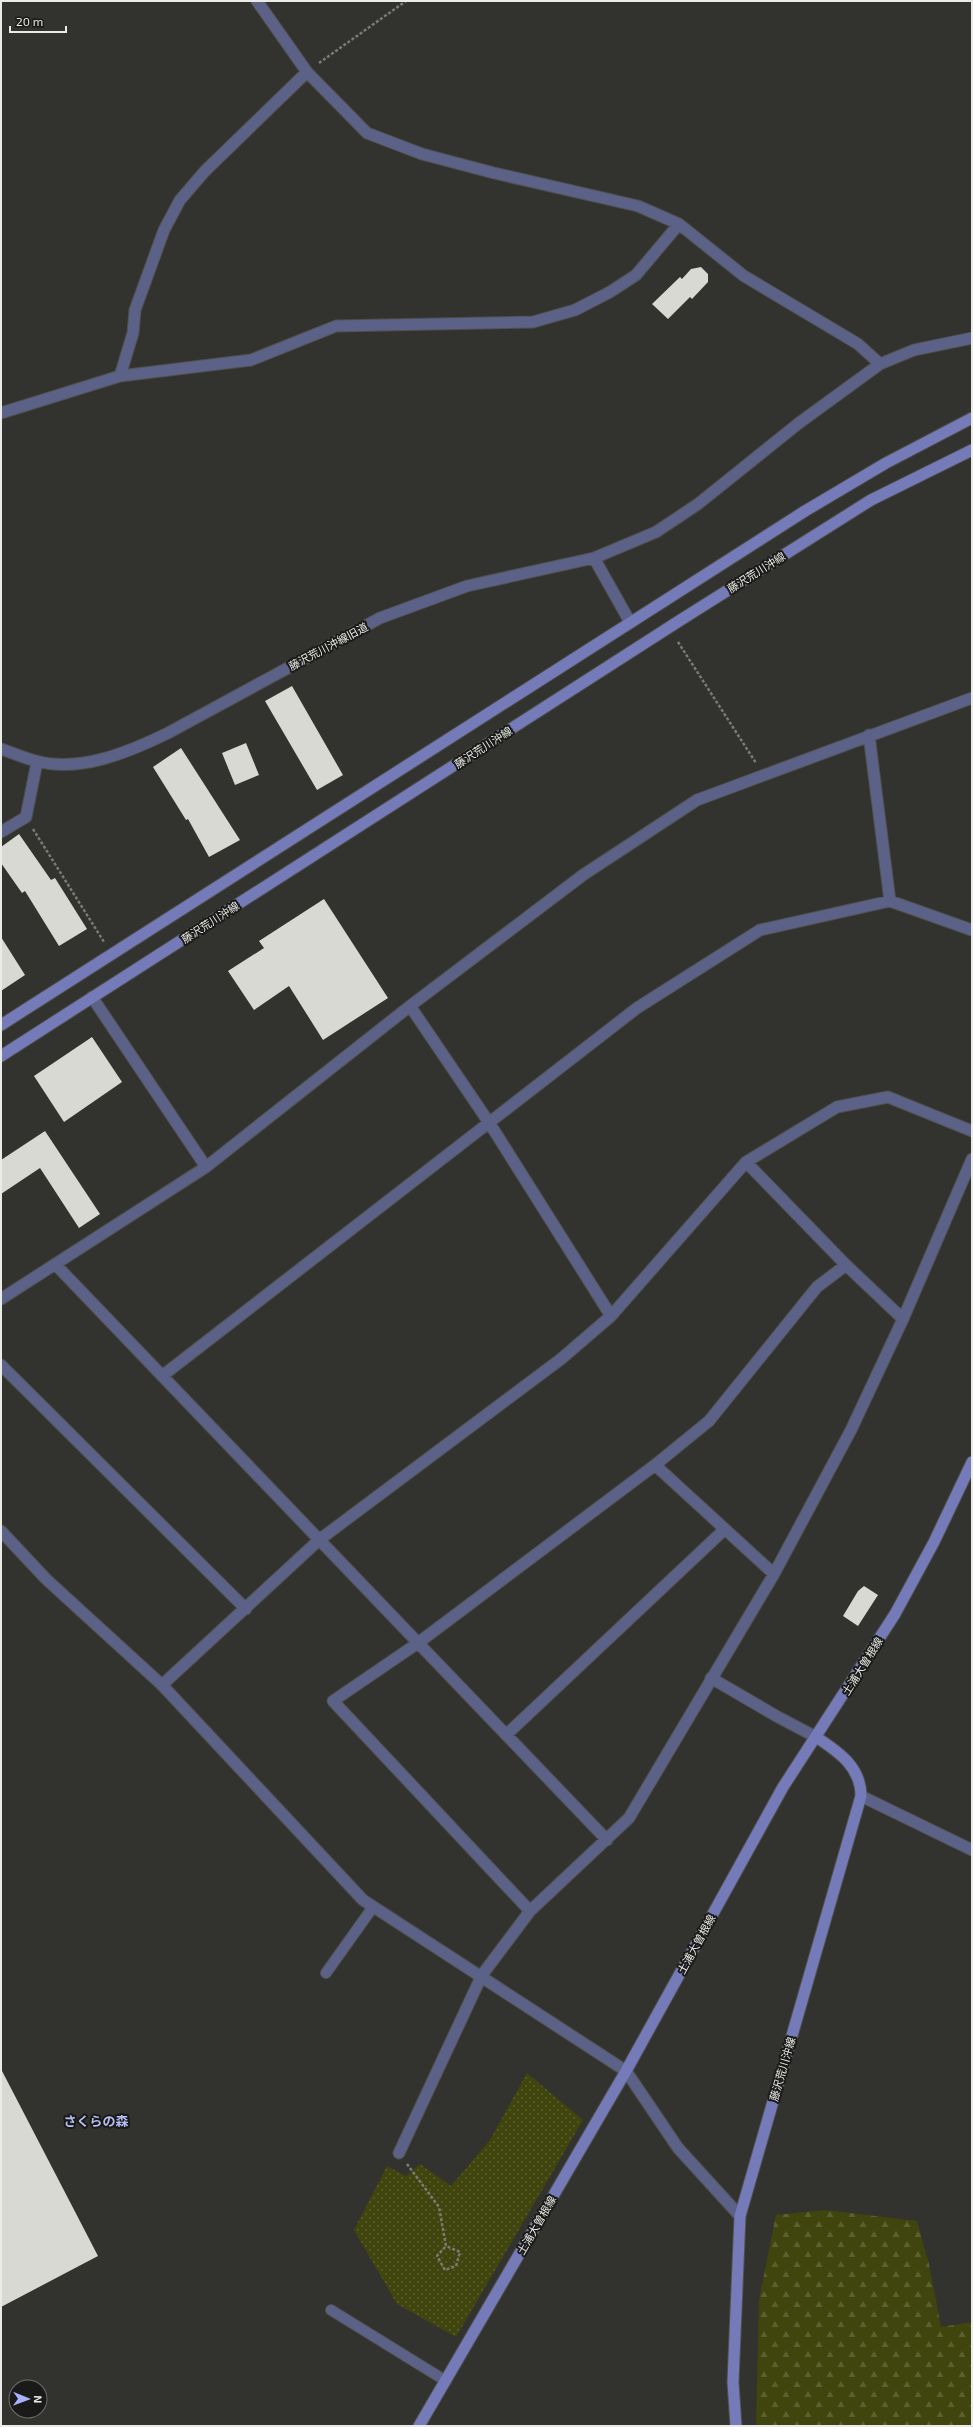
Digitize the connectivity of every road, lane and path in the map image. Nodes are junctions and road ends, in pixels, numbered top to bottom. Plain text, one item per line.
1 (257, 1) edge
2 (406, 1) edge
3 (307, 72) junction
4 (679, 224) junction
5 (972, 338) edge
6 (880, 364) junction
7 (120, 376) junction
8 (1, 412) edge
9 (972, 418) edge
10 (972, 450) edge
11 (594, 558) junction
12 (630, 622) junction
13 (678, 642) dead end
14 (972, 698) edge
15 (869, 735) junction
16 (1, 749) edge
17 (37, 762) junction
18 (763, 774) junction
19 (26, 817) junction
20 (1, 832) edge
21 (890, 901) junction
22 (972, 930) edge
23 (112, 955) junction
24 (92, 998) junction
25 (410, 1006) junction
26 (1, 1025) edge
27 (1, 1056) edge
28 (490, 1124) junction
29 (972, 1131) edge
30 (972, 1159) edge
31 (746, 1162) junction
32 (206, 1167) junction
33 (55, 1264) junction
34 (846, 1265) junction
35 (1, 1299) edge
36 (611, 1316) junction
37 (903, 1319) junction
38 (1, 1365) edge
39 (162, 1376) junction
40 (972, 1462) edge
41 (655, 1465) junction
42 (725, 1529) junction
43 (1, 1531) edge
44 (319, 1540) junction
45 (774, 1574) junction
46 (246, 1609) junction
47 (418, 1643) junction
48 (711, 1678) junction
49 (162, 1685) junction
50 (506, 1735) junction
51 (816, 1737) junction
52 (861, 1796) junction
53 (607, 1840) junction
54 (972, 1850) edge
55 (373, 1907) junction
56 (530, 1911) junction
57 (326, 1973) dead end
58 (482, 1976) junction
59 (626, 2071) junction
60 (399, 2154) joint
61 (740, 2216) junction
62 (446, 2246) junction
63 (331, 2310) dead end
64 (446, 2381) junction
65 (419, 2426) edge
66 (736, 2426) edge

1 - 3 street
2 - 3 path
3 - 4 street
3 - 7 street
4 - 6 street
4 - 7 street
5 - 6 street, 藤沢荒川沖線旧道
6 - 11 street, 藤沢荒川沖線旧道
7 - 8 street
9 - 12 main road
10 - 24 main road, 藤沢荒川沖線
11 - 12 street
11 - 17 street, 藤沢荒川沖線旧道
12 - 23 main road
13 - 18 path
14 - 15 street
15 - 18 street
15 - 21 street
16 - 17 street, 藤沢荒川沖線旧道
17 - 19 street
18 - 25 street
19 - 20 street
19 - 23 path
21 - 22 street
21 - 28 street
23 - 26 main road
24 - 27 main road, 藤沢荒川沖線
24 - 32 street
25 - 28 street
25 - 32 street
28 - 36 street
28 - 39 street
29 - 31 street
30 - 37 street
31 - 34 street
31 - 36 street
32 - 33 street
33 - 35 street
33 - 39 street
34 - 37 street
34 - 41 street
36 - 44 street
37 - 45 street
38 - 46 street
39 - 44 street
40 - 51 main road, 土浦大曽根線
41 - 42 street
41 - 47 street
42 - 45 street
42 - 50 street
43 - 49 street
44 - 46 street
44 - 47 street
45 - 48 street
46 - 49 street
47 - 50 street
47 - 56 street
48 - 51 street
48 - 53 street
49 - 55 street
50 - 53 street
51 - 52 main road, 藤沢荒川沖線
51 - 59 main road, 土浦大曽根線
52 - 54 street
52 - 61 main road, 藤沢荒川沖線
53 - 56 street
55 - 57 lane
55 - 58 street
56 - 58 street
58 - 59 street
58 - 60 street
59 - 61 street
59 - 64 main road, 土浦大曽根線
60 - 62 path
61 - 66 main road, 藤沢荒川沖線
62 - 62 path
63 - 64 lane
64 - 65 main road, 土浦大曽根線

